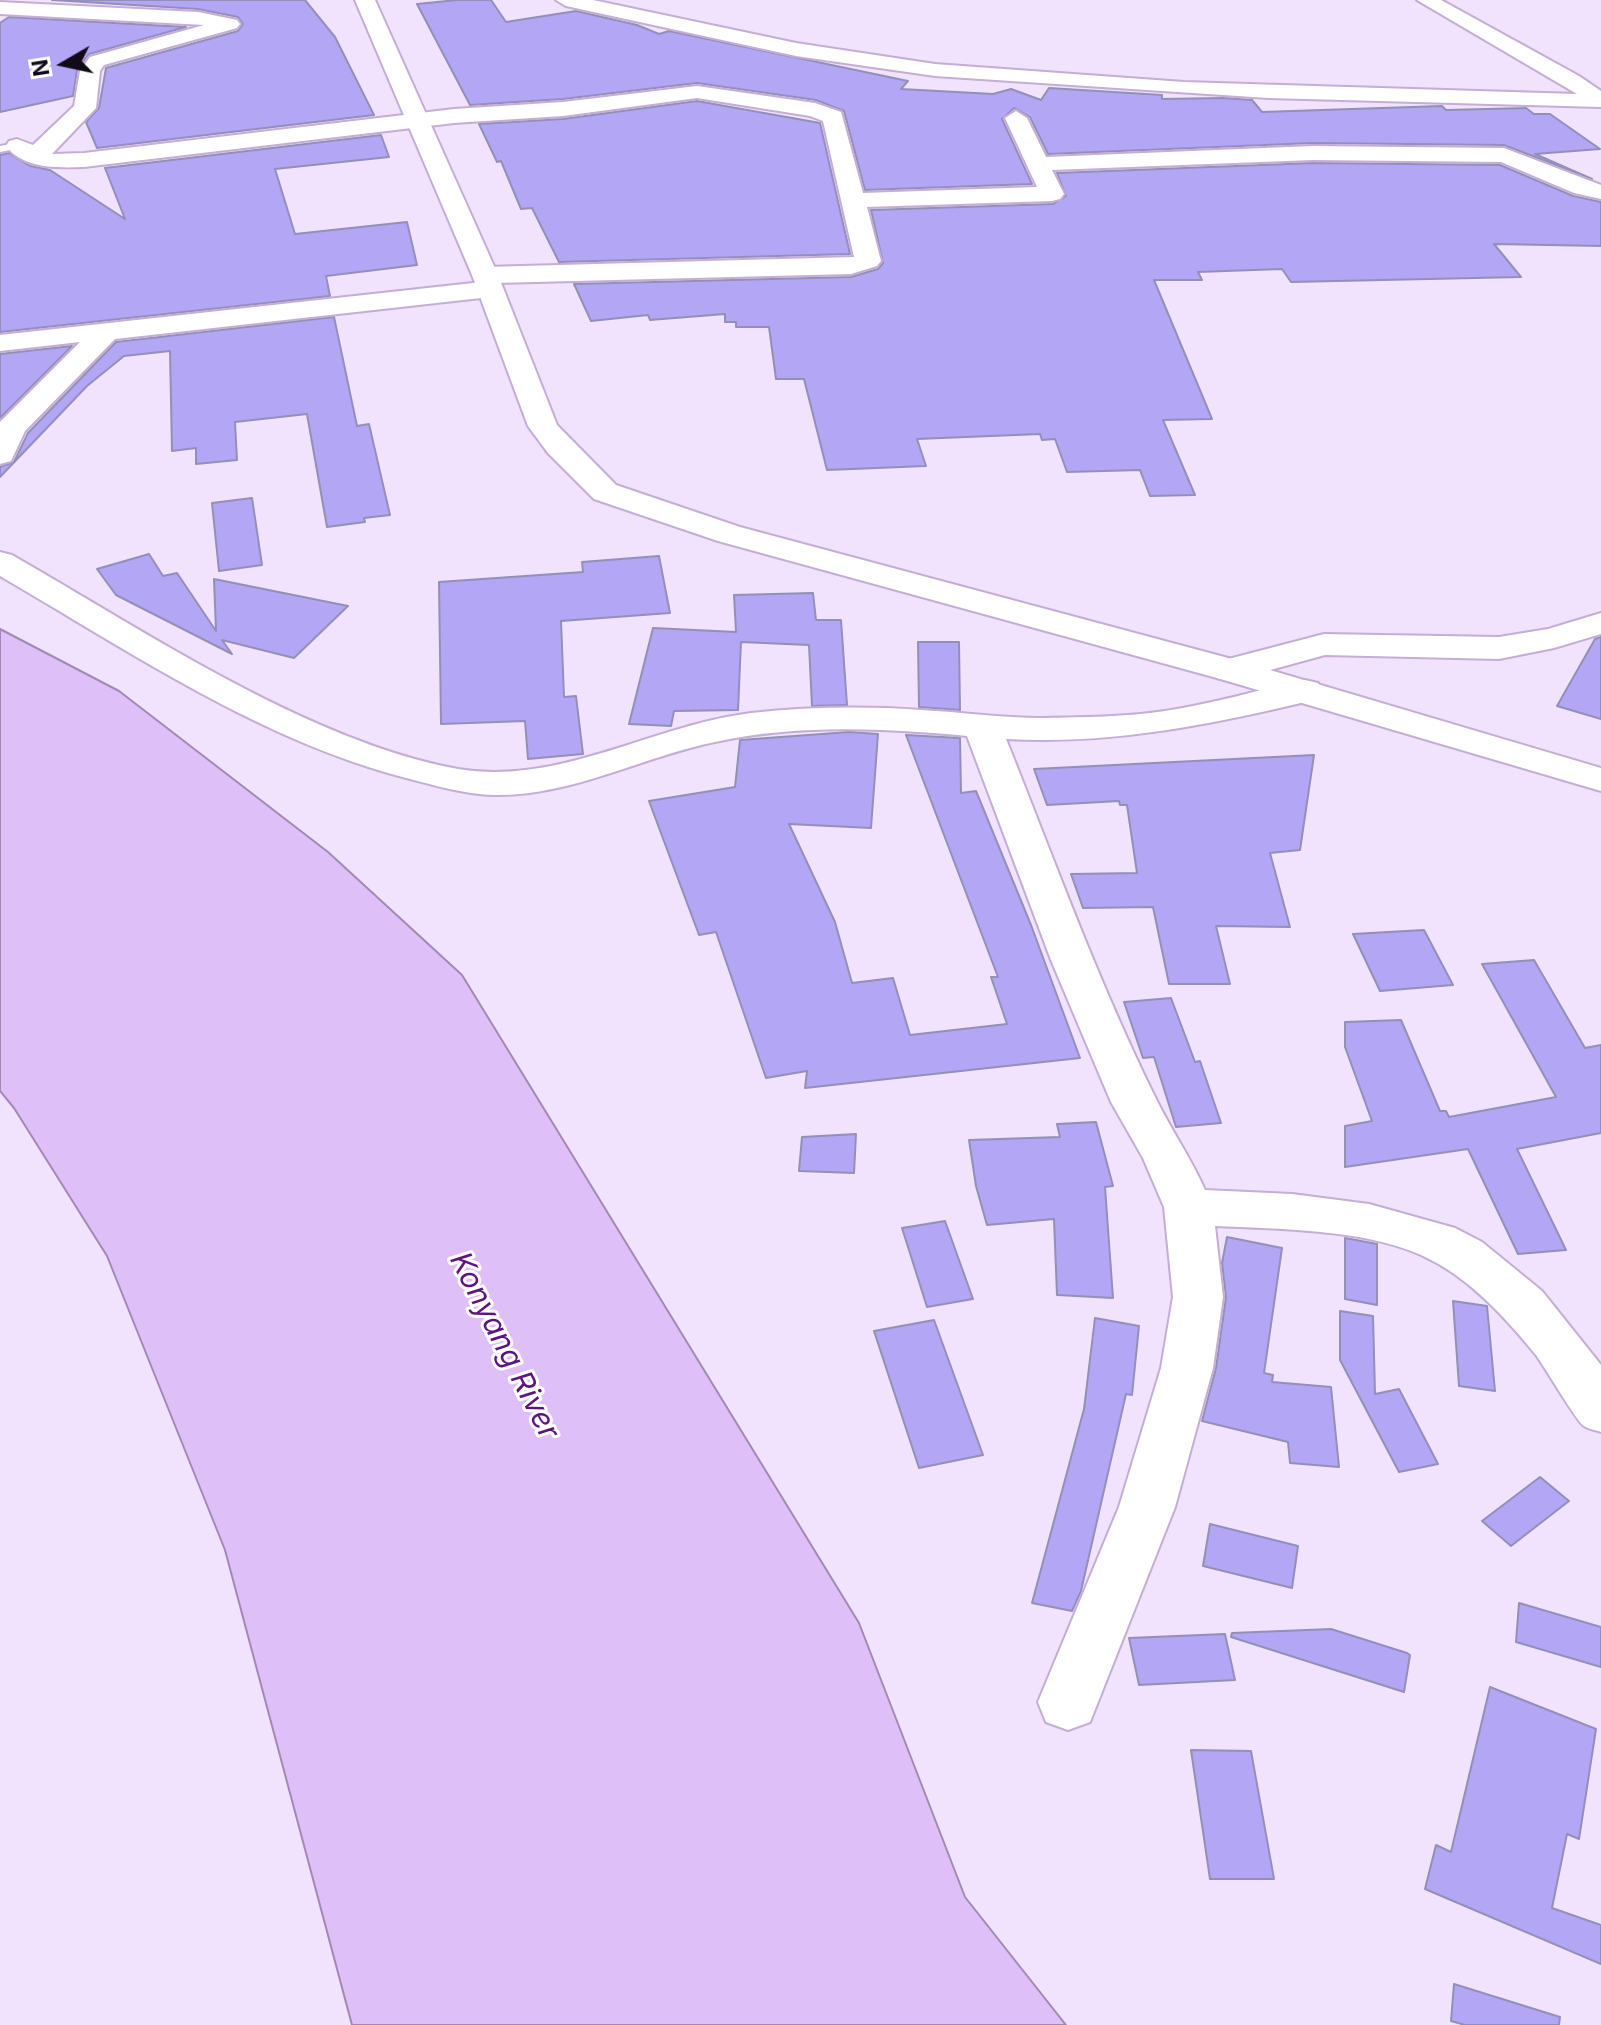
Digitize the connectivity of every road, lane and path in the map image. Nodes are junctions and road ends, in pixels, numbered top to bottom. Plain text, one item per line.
1 (365, 0) edge
2 (566, 0) edge
3 (1427, 0) edge
4 (0, 8) edge
5 (1600, 101) edge
6 (1016, 118) dead end
7 (418, 121) junction
8 (17, 150) edge
9 (1039, 164) junction
10 (1601, 192) edge
11 (1052, 194) junction
12 (855, 200) junction
13 (1068, 217) dead end
14 (487, 282) junction
15 (26, 315) dead end
16 (160, 324) junction
17 (105, 333) junction
18 (0, 343) edge
19 (0, 455) edge
20 (0, 562) edge
21 (1601, 623) edge
22 (1230, 670) junction
23 (1305, 691) junction
24 (983, 728) junction
25 (1601, 780) edge
26 (1188, 1207) junction
27 (1601, 1410) edge
28 (1068, 1702) dead end

1 - 7 street
2 - 5 street
3 - 5 street
4 - 8 street
6 - 9 street
7 - 8 street
7 - 12 street
7 - 14 street
9 - 10 street
9 - 11 street
11 - 12 street
11 - 13 street
12 - 14 street
14 - 16 street
14 - 22 street
15 - 16 street
16 - 17 street
17 - 18 street
17 - 19 street
20 - 24 street
21 - 22 street
22 - 23 street
23 - 24 street
23 - 25 street
24 - 26 street
26 - 27 street
26 - 28 street

